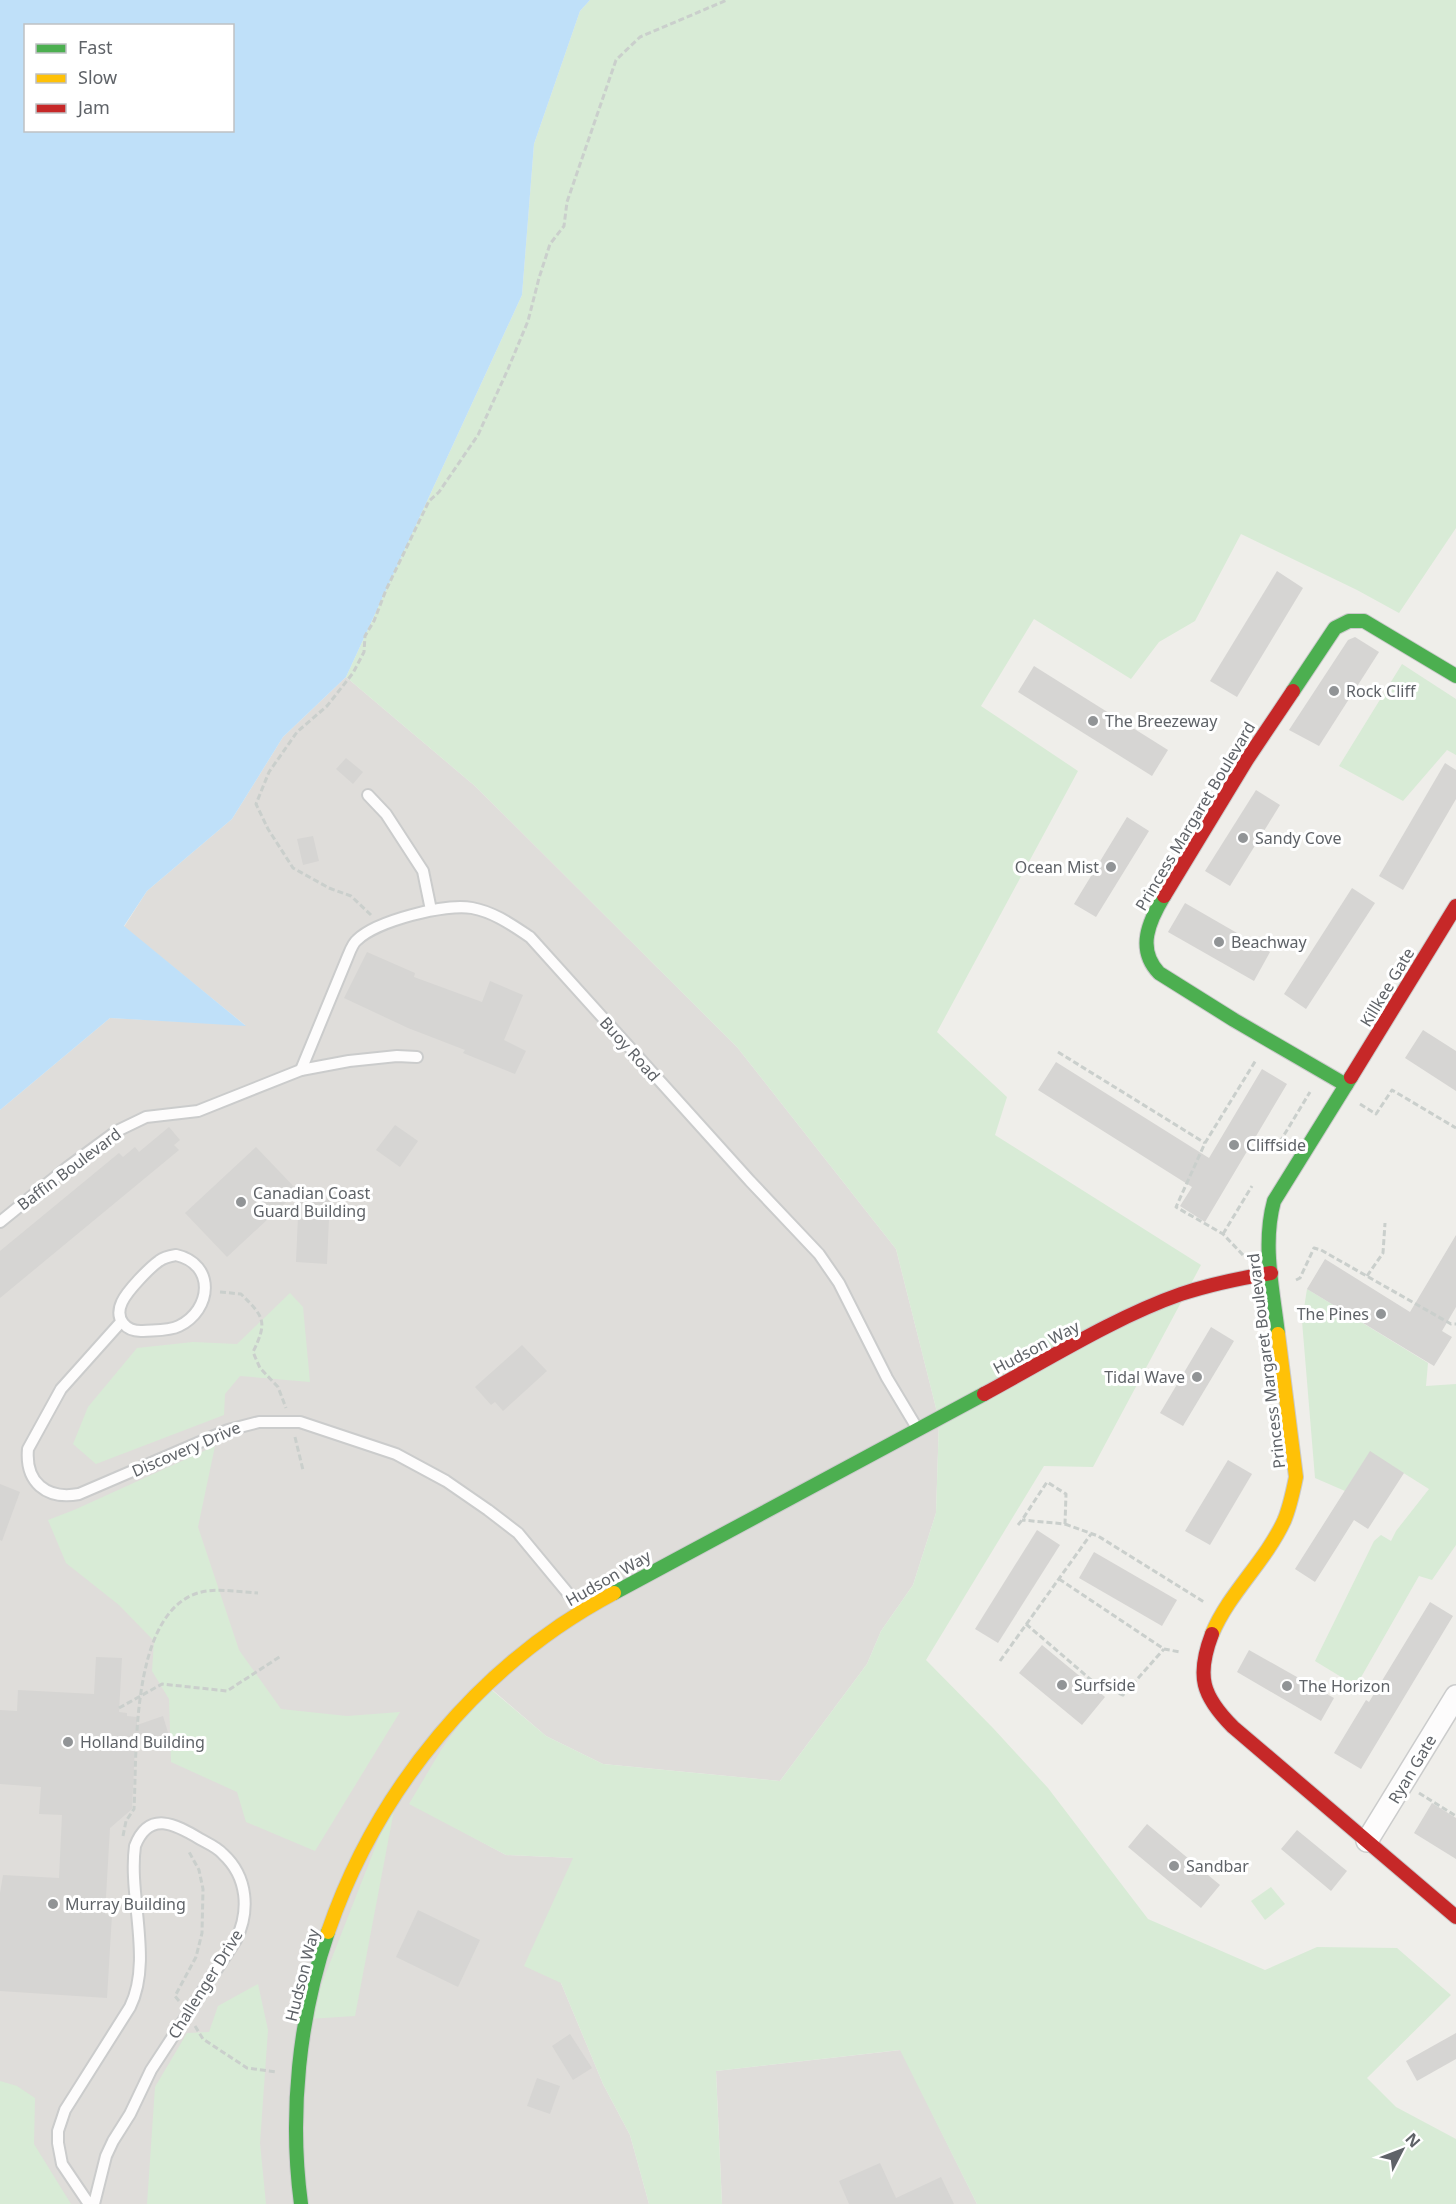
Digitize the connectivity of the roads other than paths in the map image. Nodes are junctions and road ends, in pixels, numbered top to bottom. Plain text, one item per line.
1 (1456, 676) edge
2 (368, 795) dead end
3 (1456, 906) edge
4 (431, 910) junction
5 (417, 1057) dead end
6 (301, 1070) junction
7 (1346, 1085) junction
8 (0, 1222) edge
9 (1272, 1280) junction
10 (121, 1322) junction
11 (917, 1428) junction
12 (581, 1610) junction
13 (1456, 1696) edge
14 (1367, 1841) junction
15 (1456, 1917) edge
16 (89, 2204) edge
17 (94, 2204) edge
18 (301, 2204) edge

1 - 7 street, Princess Margaret Boulevard
2 - 4 lane
3 - 7 street, Killkee Gate
4 - 6 lane, Buoy Road
4 - 11 lane, Buoy Road
5 - 6 lane, Baffin Boulevard
6 - 8 lane, Baffin Boulevard
7 - 9 street, Princess Margaret Boulevard
9 - 11 street, Hudson Way
9 - 14 street, Princess Margaret Boulevard
10 - 10 lane, Discovery Drive
10 - 12 lane, Discovery Drive
11 - 12 street, Hudson Way
12 - 18 street, Hudson Way
13 - 14 street, Ryan Gate
14 - 15 street, Princess Margaret Boulevard
16 - 17 lane, Challenger Drive

